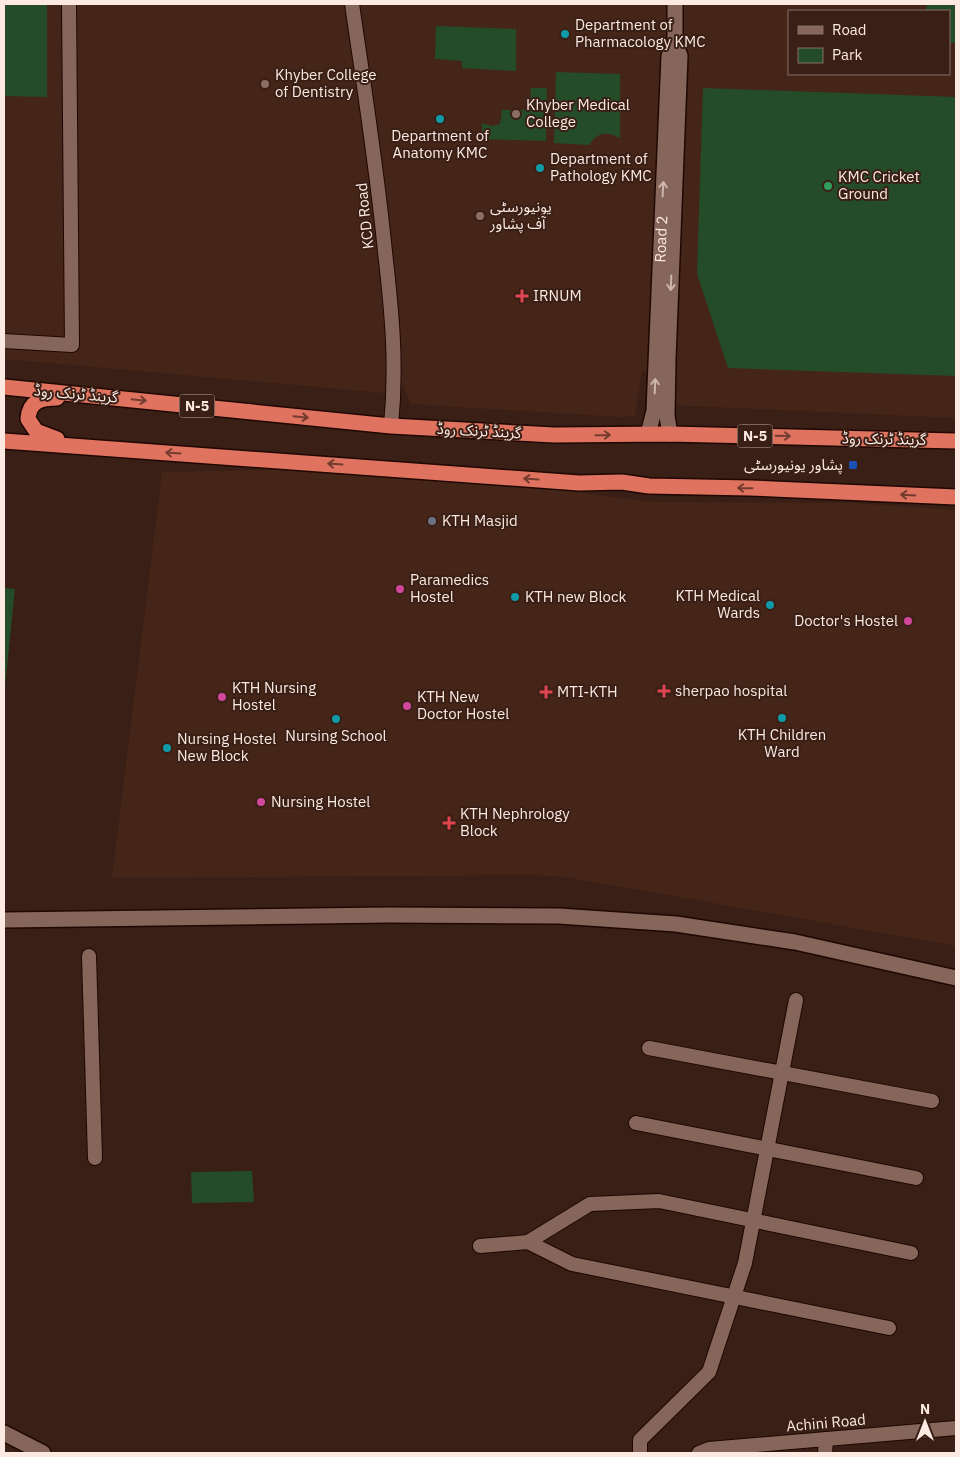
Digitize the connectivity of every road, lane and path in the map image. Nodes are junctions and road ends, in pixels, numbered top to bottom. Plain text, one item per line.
1 (69, 4) edge
2 (352, 4) edge
3 (675, 4) edge
4 (675, 43) junction
5 (4, 342) edge
6 (4, 387) edge
7 (93, 395) junction
8 (391, 426) junction
9 (648, 434) junction
10 (670, 434) junction
11 (4, 441) edge
12 (956, 441) edge
13 (123, 450) junction
14 (939, 496) junction
15 (956, 497) edge
16 (956, 506) edge
17 (4, 920) edge
18 (89, 956) dead end
19 (956, 978) edge
20 (796, 1000) dead end
21 (649, 1048) dead end
22 (782, 1073) junction
23 (932, 1101) dead end
24 (636, 1122) dead end
25 (767, 1148) junction
26 (95, 1158) dead end
27 (916, 1178) dead end
28 (753, 1220) junction
29 (528, 1242) junction
30 (480, 1246) dead end
31 (911, 1253) dead end
32 (734, 1296) junction
33 (889, 1328) dead end
34 (956, 1428) edge
35 (5, 1437) edge
36 (826, 1446) edge
37 (43, 1453) edge
38 (640, 1453) edge
39 (699, 1453) edge

1 - 5 street
2 - 8 street, KCD Road
3 - 4 street, Road 2
9 -> 4 street, Road 2
4 -> 10 street, Road 2
6 - 7 highway, گرینڈ ٹرنک روڈ / N-5
7 -> 8 highway, گرینڈ ٹرنک روڈ / N-5
7 - 13 highway
8 -> 9 highway, گرینڈ ٹرنک روڈ / N-5
9 - 10 highway, گرینڈ ٹرنک روڈ / N-5
10 -> 12 highway, گرینڈ ٹرنک روڈ / N-5
11 - 13 highway
14 -> 13 highway
14 - 15 highway
14 - 16 street
17 - 19 street
18 - 26 street
20 - 22 street
21 - 22 street
22 - 23 street
22 - 25 street
24 - 25 street
25 - 27 street
25 - 28 street
28 - 29 street
28 - 31 street
28 - 32 street
29 - 30 street
29 - 32 street
32 - 33 street
32 - 38 street
34 - 36 street, Achini Road
35 - 37 street
36 - 39 street, Achini Road

